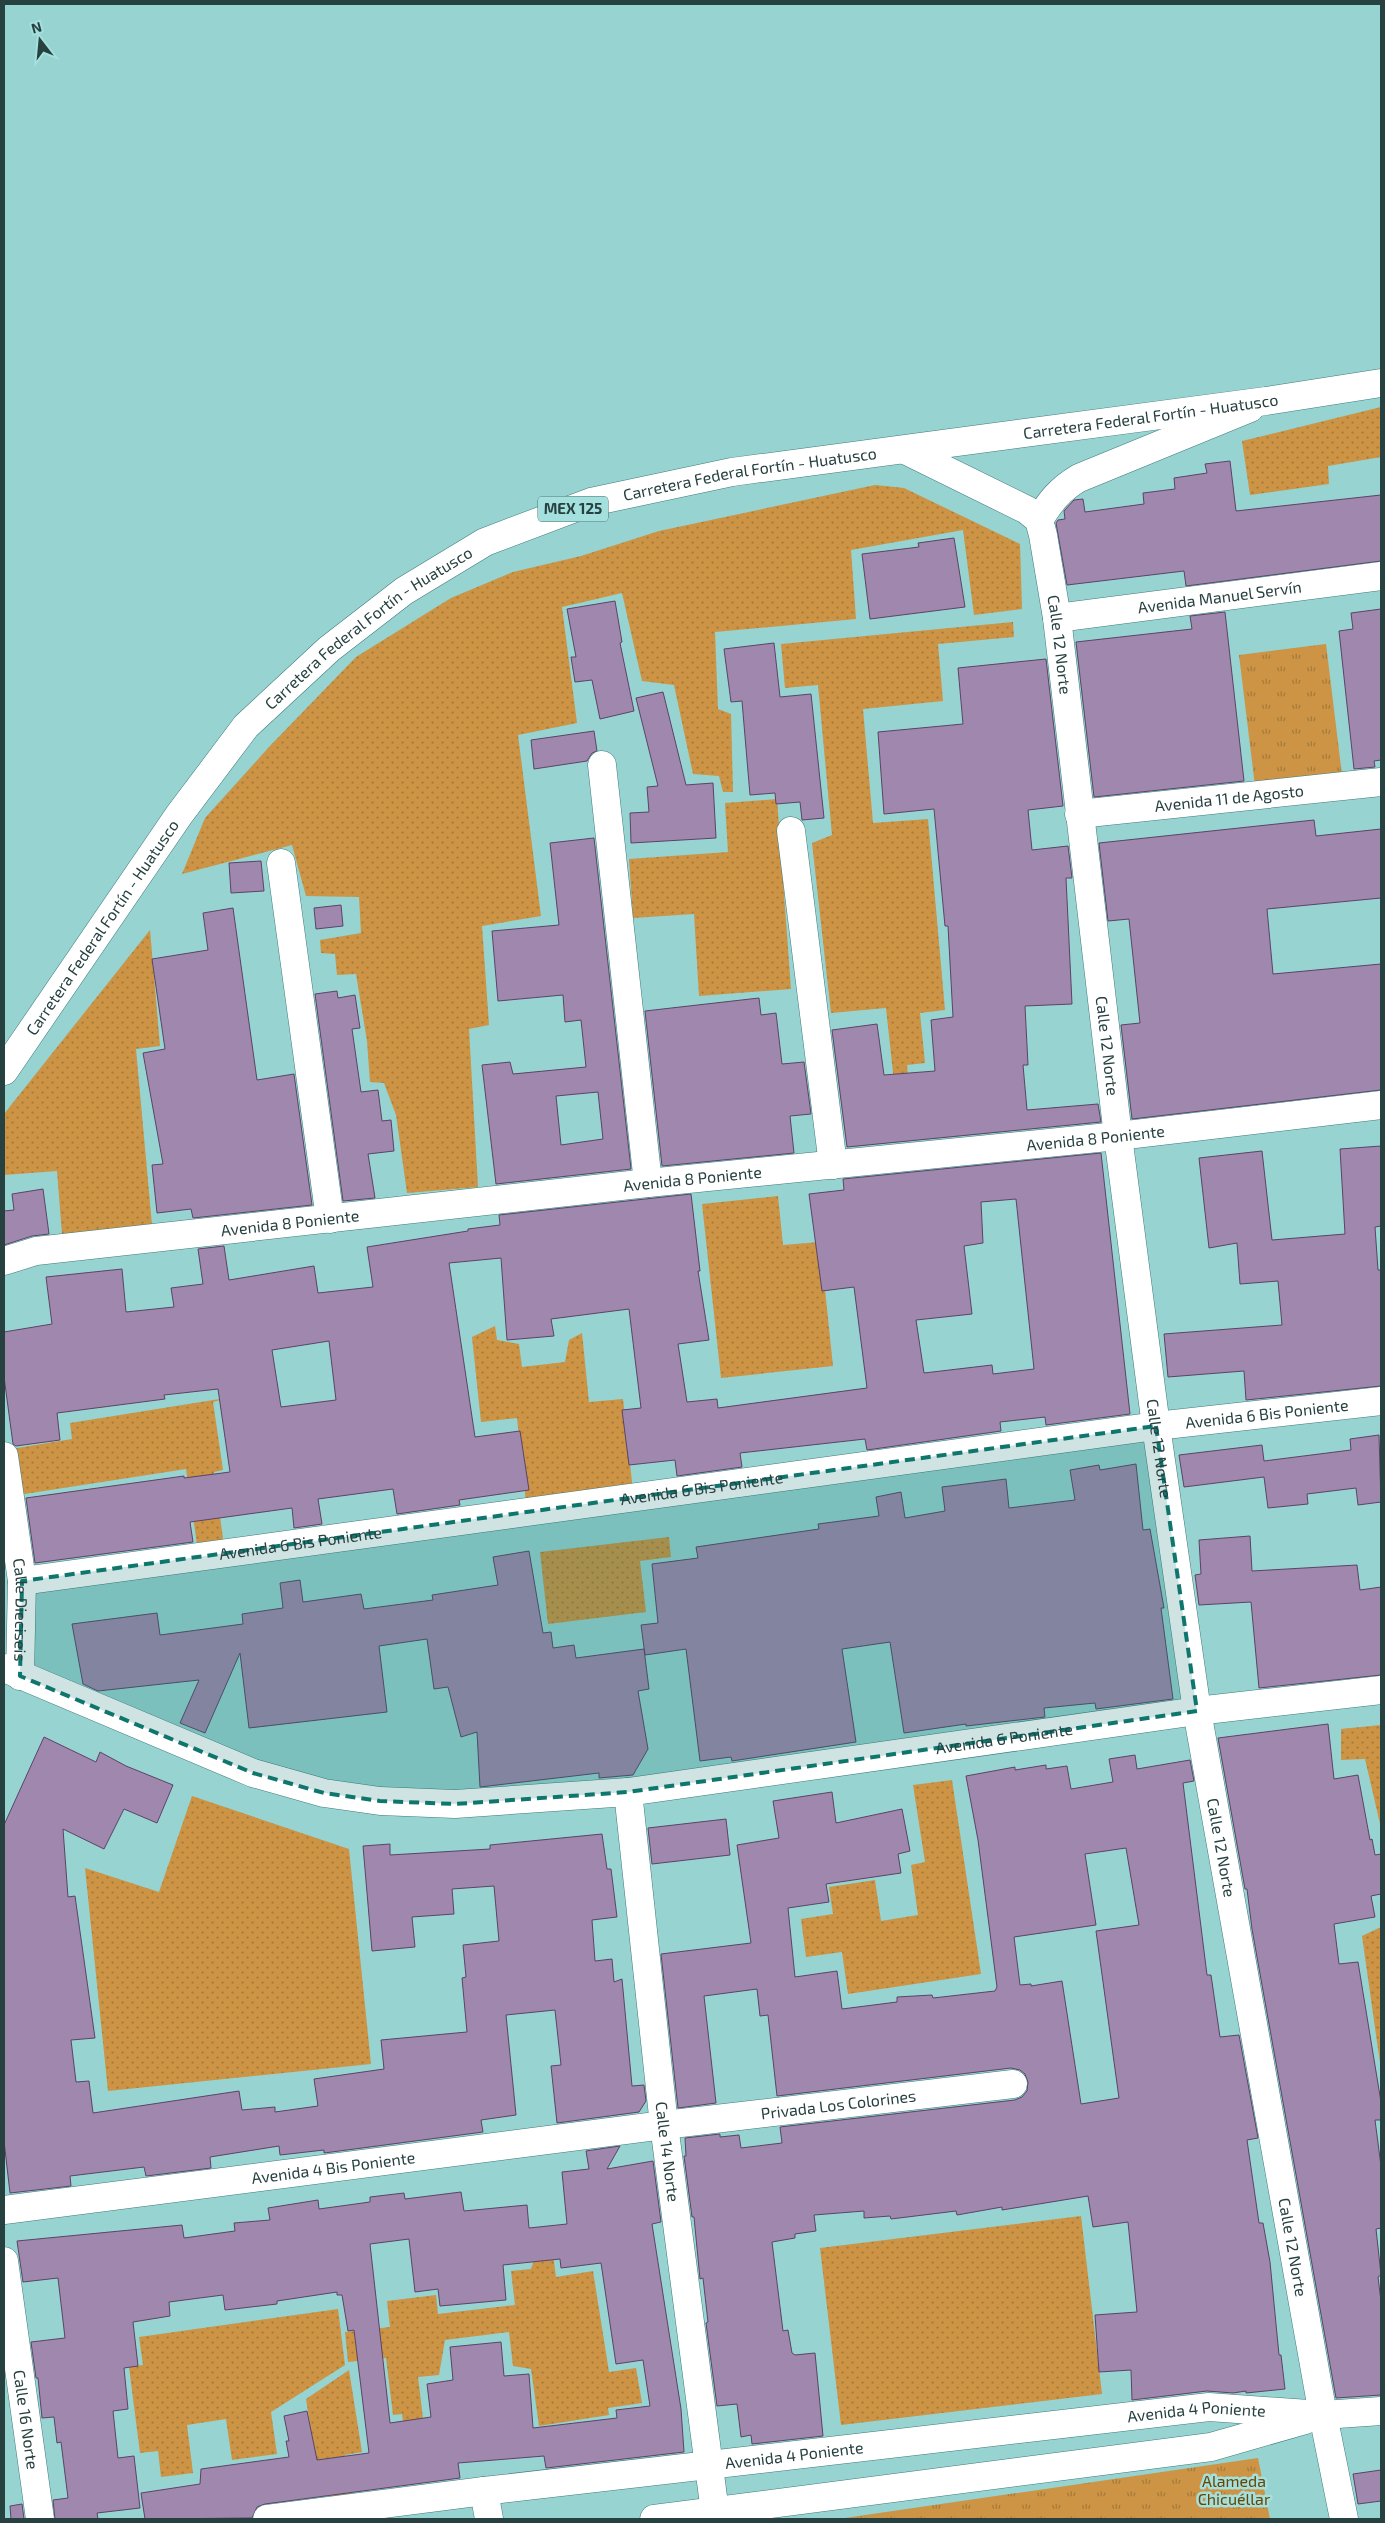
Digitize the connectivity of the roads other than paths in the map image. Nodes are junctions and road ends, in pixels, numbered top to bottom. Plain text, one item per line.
1 (1381, 383) edge
2 (1266, 401) junction
3 (905, 450) junction
4 (1038, 520) junction
5 (1381, 576) edge
6 (1057, 618) junction
7 (602, 765) dead end
8 (1381, 782) edge
9 (1078, 814) junction
10 (791, 831) dead end
11 (281, 863) dead end
12 (4, 1071) edge
13 (1381, 1105) edge
14 (1118, 1136) junction
15 (833, 1165) junction
16 (648, 1183) junction
17 (330, 1219) junction
18 (4, 1260) edge
19 (1381, 1401) edge
20 (1156, 1426) junction
21 (4, 1456) edge
22 (22, 1581) junction
23 (12, 1672) edge
24 (1381, 1690) edge
25 (1197, 1710) junction
26 (628, 1792) junction
27 (1013, 2084) dead end
28 (664, 2126) junction
29 (4, 2210) edge
30 (4, 2261) edge
31 (1381, 2411) edge
32 (1323, 2414) junction
33 (708, 2466) junction
34 (484, 2491) junction
35 (715, 2512) junction
36 (40, 2519) edge
37 (267, 2519) edge
38 (489, 2519) edge
39 (654, 2519) edge
40 (1344, 2519) edge

1 - 2 street, Carretera Federal Fortín - Huatusco / MEX 125
2 - 3 street, Carretera Federal Fortín - Huatusco / MEX 125
2 - 4 street
3 - 4 street
3 - 12 street, Carretera Federal Fortín - Huatusco / MEX 125
4 - 6 street, Calle 12 Norte
5 - 6 street, Avenida Manuel Servín
6 - 9 street, Calle 12 Norte
7 - 16 street
8 - 9 street, Avenida 11 de Agosto
9 - 14 street, Calle 12 Norte
10 - 15 street
11 - 17 street
13 - 14 street, Avenida 8 Poniente
14 - 15 street, Avenida 8 Poniente
14 - 20 street, Calle 12 Norte
15 - 16 street, Avenida 8 Poniente
16 - 17 street, Avenida 8 Poniente
17 - 18 street, Avenida 8 Poniente
19 - 20 street, Avenida 6 Bis Poniente
20 - 22 street, Avenida 6 Bis Poniente
20 - 25 street, Calle 12 Norte
21 - 22 street, Calle Dieciseis
22 - 23 street, Calle Dieciseis
23 - 26 street
24 - 25 street, Avenida 6 Poniente
25 - 26 street, Avenida 6 Poniente
25 - 32 street, Calle 12 Norte
26 - 28 street, Calle 14 Norte
27 - 28 street, Privada Los Colorines
28 - 29 street, Avenida 4 Bis Poniente
28 - 33 street, Calle 14 Norte
30 - 36 street, Calle 16 Norte
31 - 32 street, Avenida 4 Poniente
32 - 33 street, Avenida 4 Poniente
32 - 35 street, Avenida 4 Poniente
32 - 40 street, Calle 12 Norte
33 - 34 street, Avenida 4 Poniente
33 - 35 street, Calle 14 Norte
34 - 37 street, Avenida 4 Poniente
34 - 38 street
35 - 39 street, Avenida 4 Poniente

